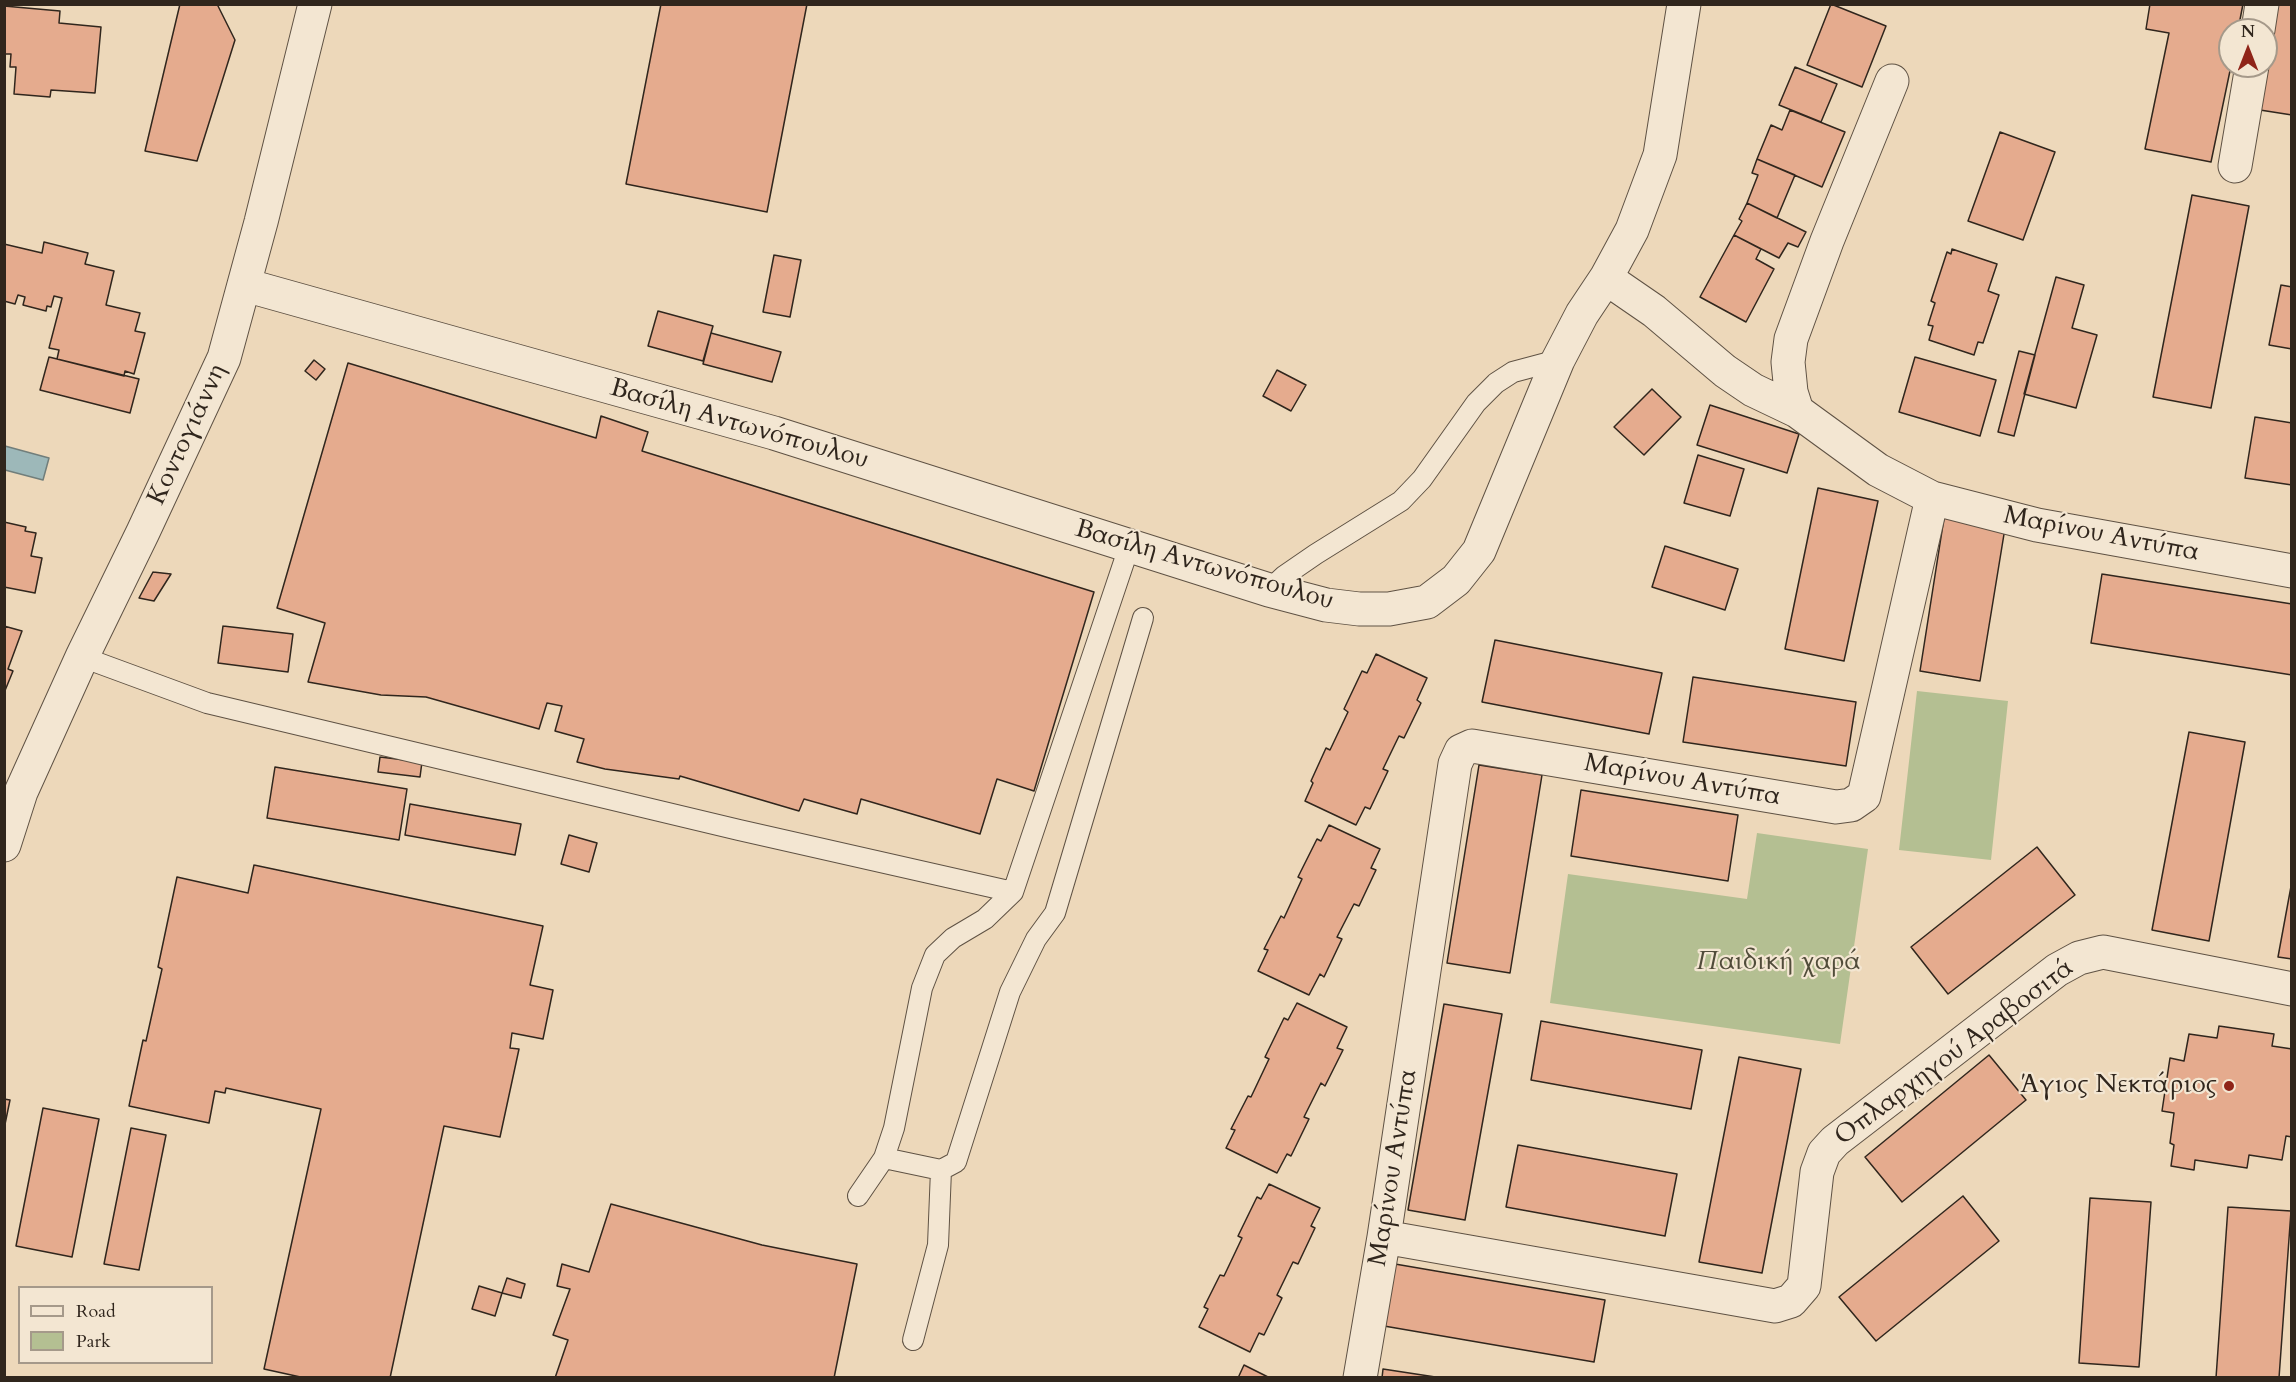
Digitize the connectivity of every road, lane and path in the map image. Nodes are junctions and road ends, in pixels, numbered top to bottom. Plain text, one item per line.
1 (315, 4) edge
2 (1684, 4) edge
3 (2250, 78) edge
4 (1892, 81) dead end
5 (2235, 166) dead end
6 (1606, 278) junction
7 (245, 285) junction
8 (1558, 360) junction
9 (1797, 411) junction
10 (1932, 498) junction
11 (1129, 547) junction
12 (2292, 571) edge
13 (1269, 590) junction
14 (1143, 618) dead end
15 (82, 657) junction
16 (13, 790) edge
17 (4, 845) edge
18 (1013, 892) junction
19 (2292, 989) edge
20 (884, 1158) junction
21 (940, 1170) junction
22 (858, 1196) dead end
23 (1384, 1237) junction
24 (913, 1340) dead end
25 (1360, 1377) edge

1 - 7 street, Κοντογιάννη
2 - 6 street, Βασίλη Αντωνόπουλου
3 - 5 street
4 - 9 street
6 - 8 street, Βασίλη Αντωνόπουλου
6 - 9 street
7 - 11 street, Βασίλη Αντωνόπουλου
7 - 15 street, Κοντογιάννη
8 - 13 lane
8 - 13 street, Βασίλη Αντωνόπουλου
9 - 10 street
10 - 12 street, Μαρίνου Αντύπα
10 - 23 street, Μαρίνου Αντύπα
11 - 13 street, Βασίλη Αντωνόπουλου
11 - 18 lane
14 - 21 lane
15 - 16 street, Κοντογιάννη
15 - 18 lane
16 - 17 street, Κοντογιάννη
18 - 20 lane
19 - 23 street, Οπλαρχηγού Αραβοσιτά
20 - 21 lane
20 - 22 lane
21 - 24 lane
23 - 25 street, Μαρίνου Αντύπα

